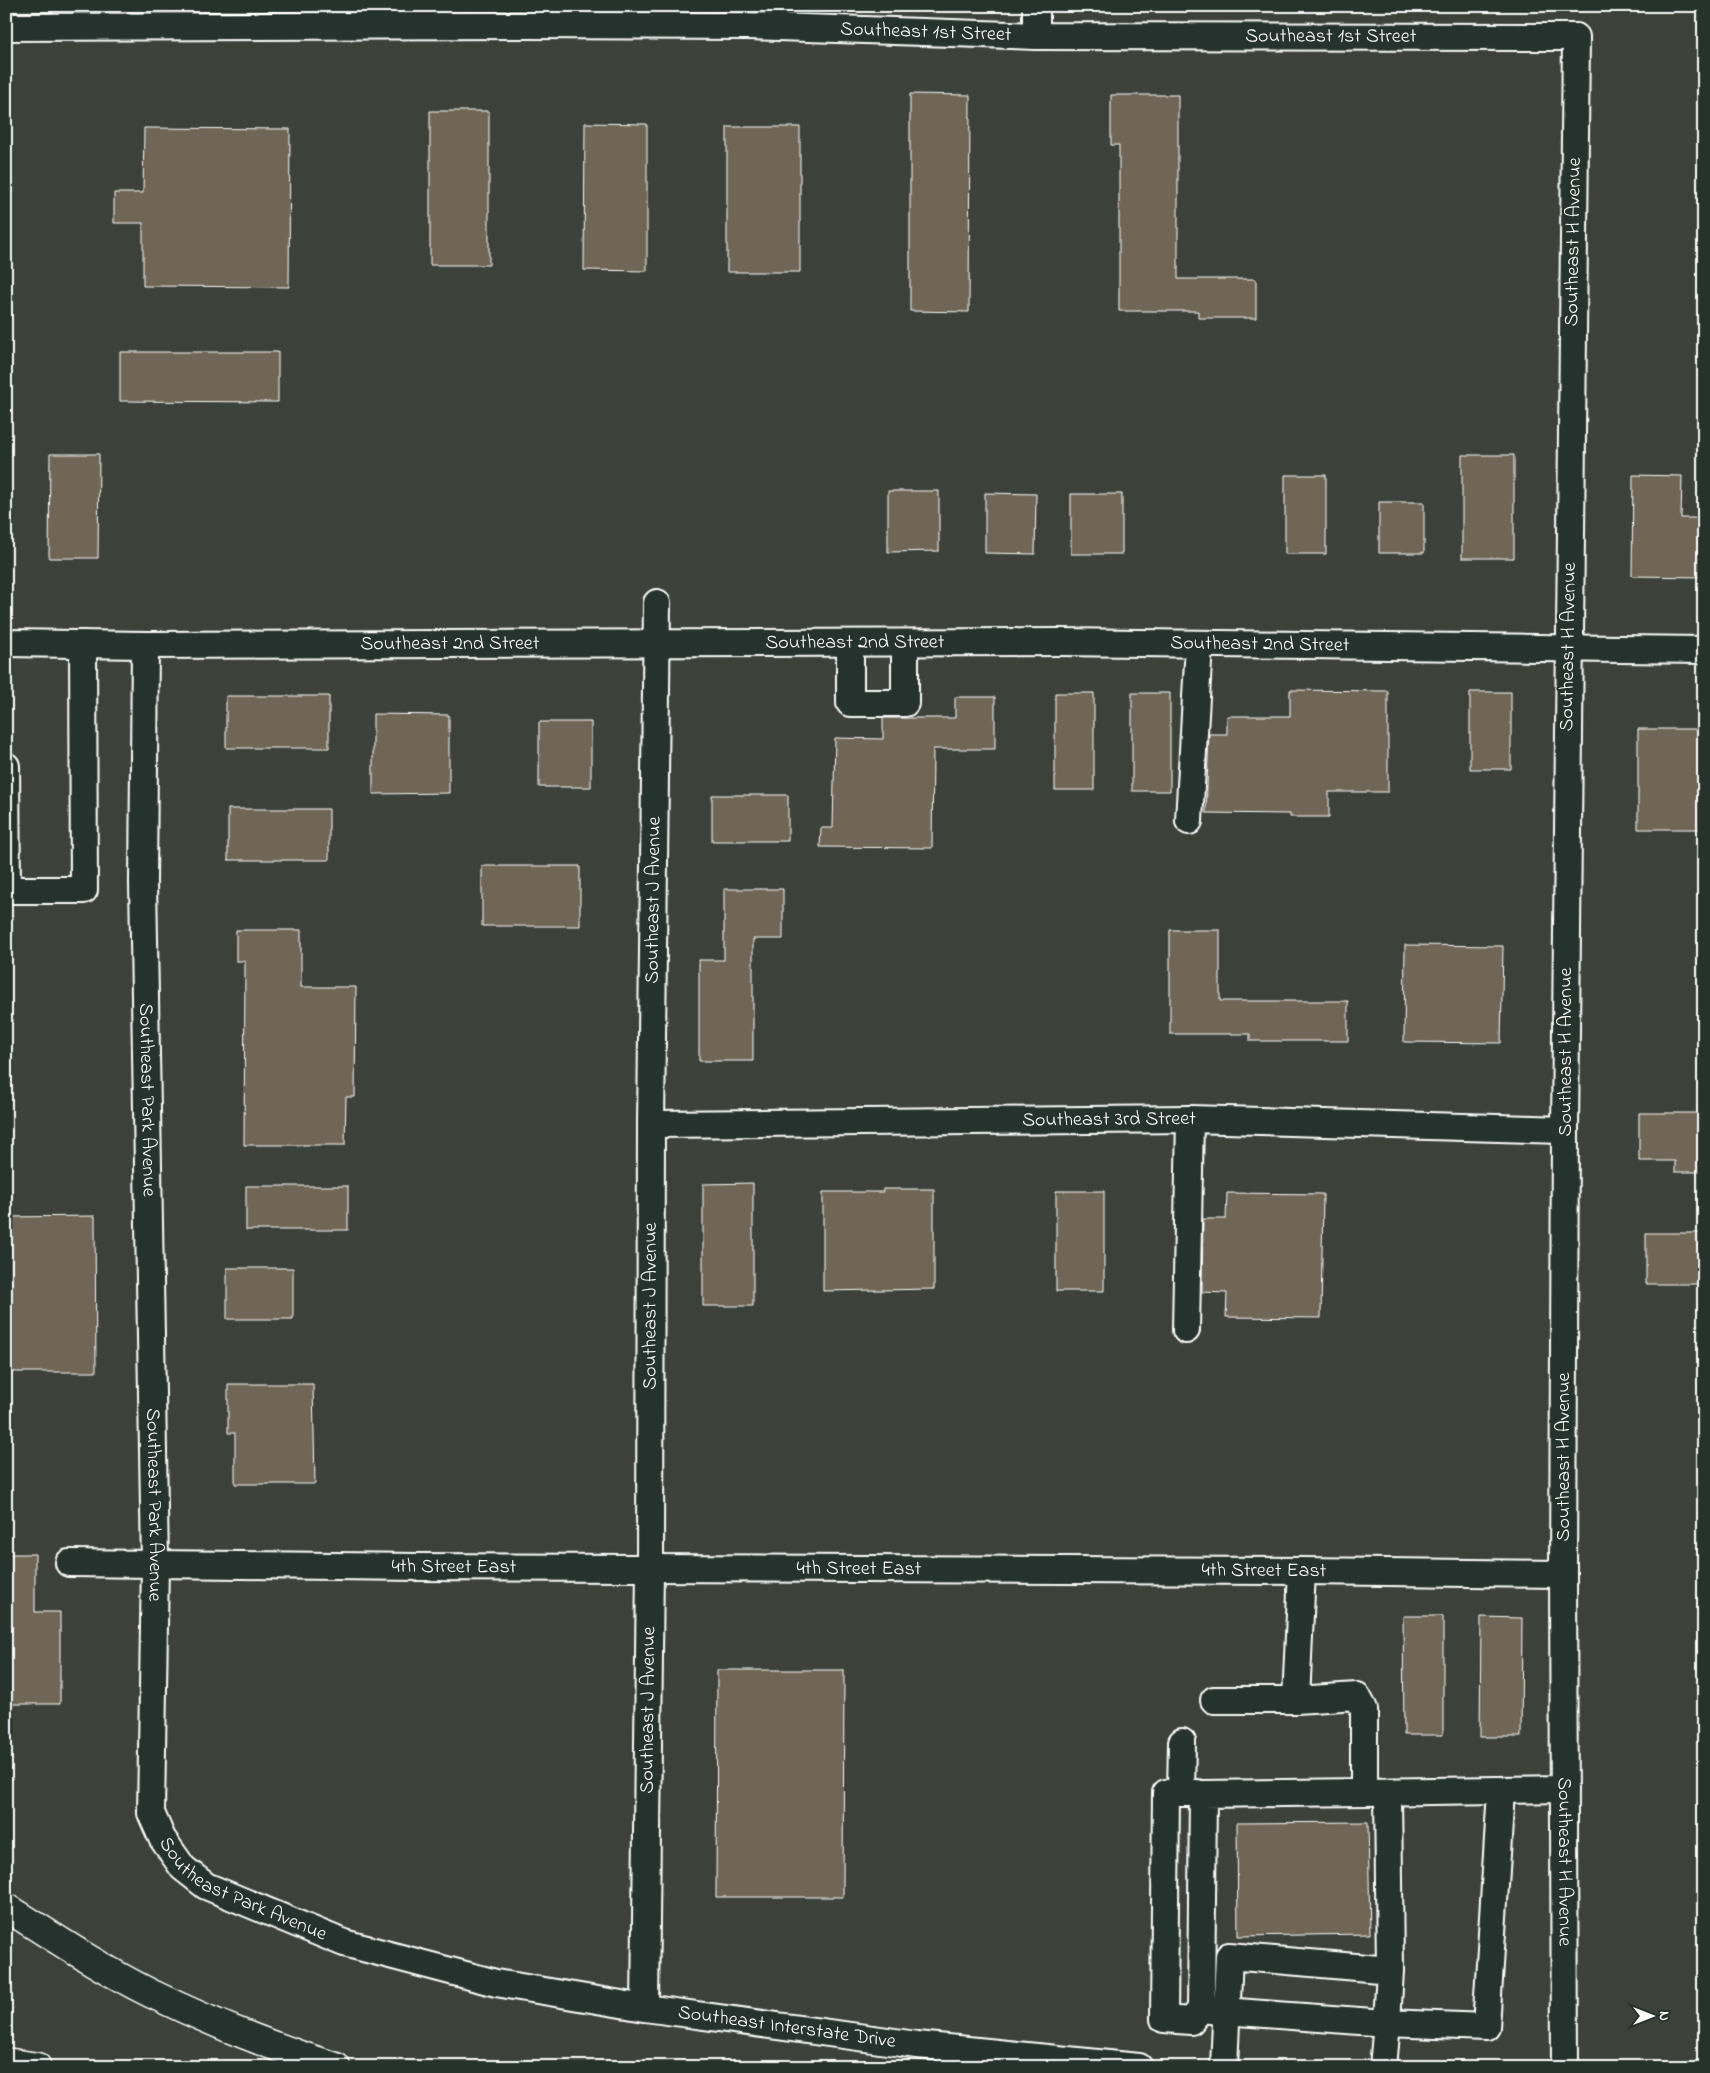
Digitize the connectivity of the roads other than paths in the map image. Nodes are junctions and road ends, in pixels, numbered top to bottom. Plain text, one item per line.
1 (1036, 6) edge
2 (528, 16) edge
3 (748, 16) edge
4 (6, 28) edge
5 (1036, 36) junction
6 (1576, 37) joint
7 (657, 603) dead end
8 (6, 642) edge
9 (850, 643) junction
10 (905, 643) junction
11 (83, 644) junction
12 (658, 644) junction
13 (1199, 644) junction
14 (145, 645) junction
15 (1569, 648) junction
16 (1704, 650) edge
17 (6, 766) edge
18 (1189, 822) dead end
19 (1190, 1118) junction
20 (650, 1124) junction
21 (1565, 1130) junction
22 (1186, 1330) dead end
23 (69, 1563) dead end
24 (155, 1563) junction
25 (650, 1567) junction
26 (1302, 1571) junction
27 (1563, 1574) junction
28 (1214, 1700) dead end
29 (1296, 1700) junction
30 (1182, 1742) dead end
31 (1564, 1790) junction
32 (1501, 1791) junction
33 (1376, 1792) junction
34 (1192, 1793) junction
35 (6, 1907) edge
36 (1390, 1970) junction
37 (645, 2008) junction
38 (1214, 2010) junction
39 (1387, 2023) junction
40 (6, 2062) edge
41 (37, 2067) edge
42 (336, 2067) edge
43 (1139, 2067) edge
44 (1224, 2067) edge
45 (1383, 2067) edge
46 (1565, 2067) edge

1 - 5 street
2 - 3 street, Southeast 1st Street
2 - 4 street, Southeast 1st Street
3 - 5 street, Southeast 1st Street
5 - 6 street, Southeast 1st Street
6 - 15 street, Southeast H Avenue
7 - 12 street, Southeast J Avenue
8 - 11 street, Southeast 2nd Street
9 - 10 street, Southeast 2nd Street
9 - 10 street
9 - 12 street, Southeast 2nd Street
10 - 13 street, Southeast 2nd Street
11 - 14 street, Southeast 2nd Street
11 - 17 street
12 - 14 street, Southeast 2nd Street
12 - 20 street, Southeast J Avenue
13 - 15 street, Southeast 2nd Street
13 - 18 street
14 - 24 street, Southeast Park Avenue
15 - 16 street, Southeast 2nd Street
15 - 21 street, Southeast H Avenue
19 - 20 street, Southeast 3rd Street
19 - 21 street, Southeast 3rd Street
19 - 22 street
20 - 25 street, Southeast J Avenue
21 - 27 street, Southeast H Avenue
23 - 24 street, 4th Street East
24 - 25 street, 4th Street East
24 - 37 street, Southeast Park Avenue
25 - 26 street, 4th Street East
25 - 37 street, Southeast J Avenue
26 - 27 street, 4th Street East
26 - 29 street
27 - 31 street, Southeast H Avenue
28 - 29 street
29 - 33 street
30 - 34 street
31 - 32 street
31 - 46 street, Southeast H Avenue
32 - 33 street
32 - 39 street
33 - 34 street
33 - 36 street
34 - 38 street
34 - 38 street
35 - 42 highway
36 - 38 street
36 - 39 street
37 - 43 street, Southeast Interstate Drive
38 - 39 street
38 - 44 street
39 - 45 street
40 - 41 highway

